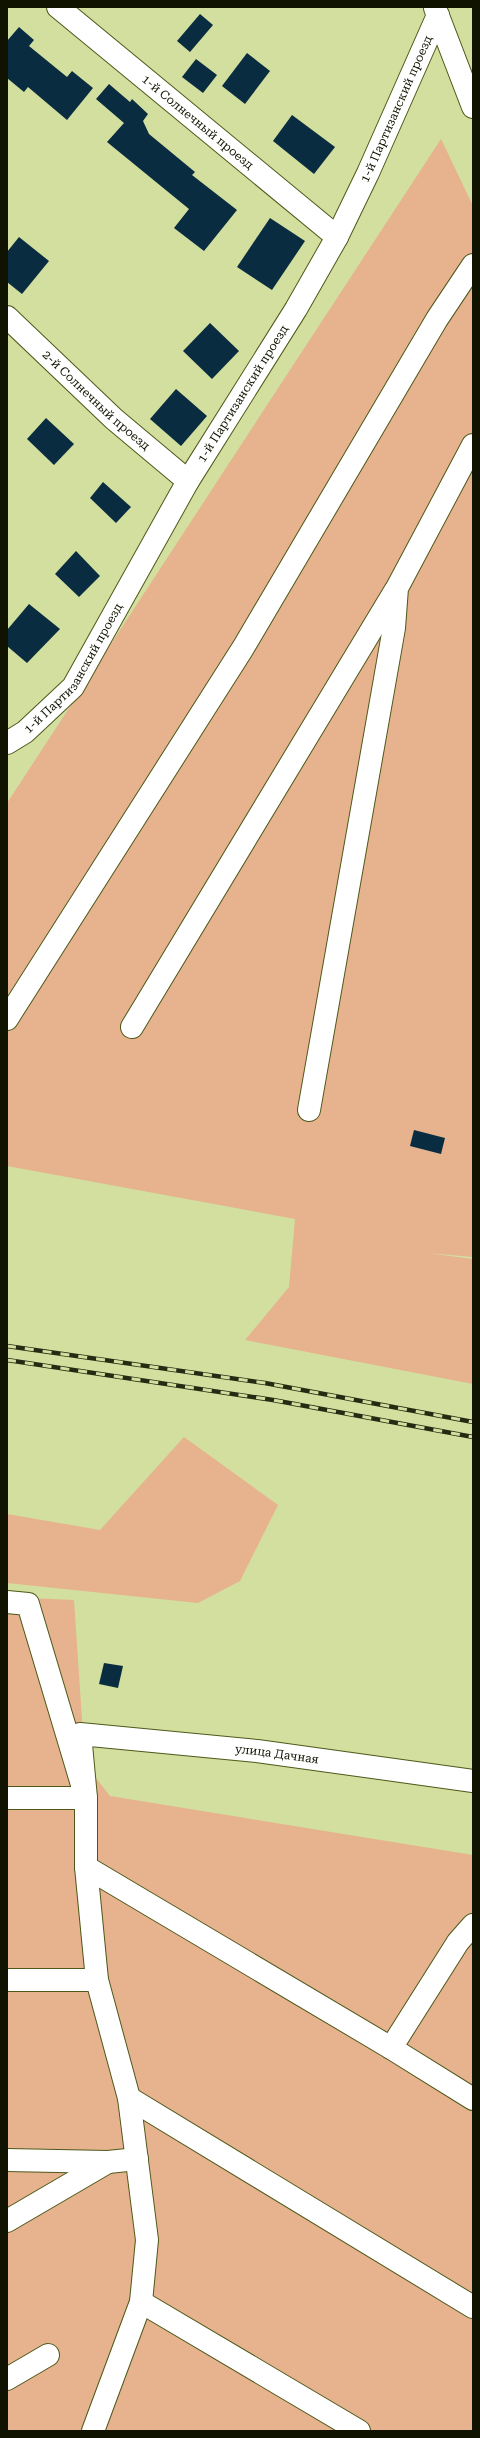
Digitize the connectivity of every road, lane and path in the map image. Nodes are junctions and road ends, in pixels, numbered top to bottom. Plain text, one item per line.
1 (58, 7) edge
2 (436, 11) edge
3 (473, 107) edge
4 (337, 236) junction
5 (473, 265) edge
6 (7, 317) edge
7 (473, 445) edge
8 (188, 481) junction
9 (397, 588) junction
10 (7, 743) edge
11 (7, 1019) edge
12 (132, 1027) dead end
13 (309, 1110) dead end
14 (7, 1602) edge
15 (473, 1781) edge
16 (7, 1798) edge
17 (86, 1798) junction
18 (86, 1867) junction
19 (473, 1925) edge
20 (7, 1980) edge
21 (97, 1980) junction
22 (391, 2048) junction
23 (128, 2098) junction
24 (473, 2099) edge
25 (137, 2159) junction
26 (7, 2160) edge
27 (108, 2162) junction
28 (7, 2222) edge
29 (141, 2302) junction
30 (473, 2307) edge
31 (48, 2356) dead end
32 (7, 2379) edge
33 (93, 2431) edge
34 (359, 2431) edge

1 - 4 street, 1-й Солнечный проезд
2 - 3 street
2 - 4 street, 1-й Партизанский проезд
4 - 8 street, 1-й Партизанский проезд
5 - 11 street
6 - 8 street, 2-й Солнечный проезд
7 - 9 street
8 - 10 street, 1-й Партизанский проезд
9 - 12 street
9 - 13 street
14 - 17 street
15 - 17 street, улица Дачная
16 - 17 street
17 - 18 street
18 - 21 street
18 - 22 street
19 - 22 street
20 - 21 street
21 - 23 street
22 - 24 street
23 - 25 street
23 - 30 street
25 - 27 street
25 - 29 street
26 - 27 street
27 - 28 street
29 - 33 street
29 - 34 street
31 - 32 street

